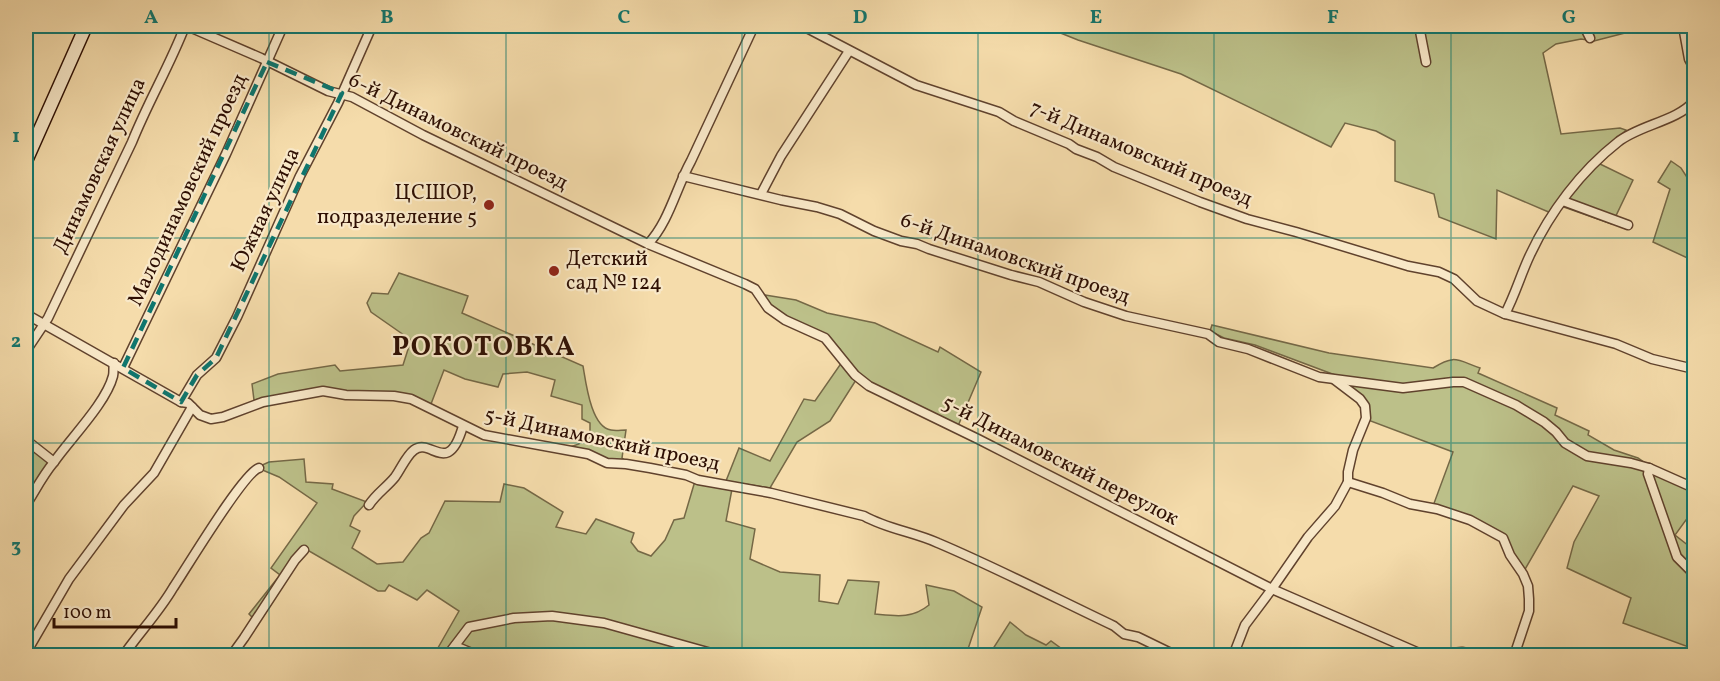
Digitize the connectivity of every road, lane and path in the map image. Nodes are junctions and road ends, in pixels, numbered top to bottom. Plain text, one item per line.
1 (86, 26) edge
2 (186, 26) edge
3 (282, 26) edge
4 (372, 26) edge
5 (754, 26) edge
6 (803, 26) edge
7 (1419, 26) edge
8 (1584, 26) edge
9 (1683, 26) edge
10 (1590, 38) dead end
11 (849, 51) junction
12 (267, 62) junction
13 (1426, 62) dead end
14 (1695, 68) edge
15 (1695, 76) edge
16 (342, 93) junction
17 (1695, 101) edge
18 (26, 161) edge
19 (683, 176) junction
20 (762, 194) junction
21 (1563, 201) junction
22 (1628, 225) dead end
23 (648, 244) junction
24 (26, 314) edge
25 (1505, 314) junction
26 (44, 324) junction
27 (26, 351) edge
28 (114, 363) junction
29 (123, 368) junction
30 (1695, 369) edge
31 (1335, 380) junction
32 (181, 402) junction
33 (192, 407) junction
34 (464, 426) junction
35 (26, 440) edge
36 (54, 462) junction
37 (259, 468) dead end
38 (1649, 468) junction
39 (1348, 483) junction
40 (1695, 488) edge
41 (26, 505) edge
42 (369, 505) dead end
43 (304, 550) dead end
44 (1695, 574) edge
45 (1272, 590) junction
46 (455, 646) junction
47 (26, 653) edge
48 (123, 656) edge
49 (231, 656) edge
50 (444, 656) edge
51 (479, 656) edge
52 (722, 656) edge
53 (1177, 656) edge
54 (1233, 656) edge
55 (1485, 656) edge
56 (1514, 656) edge

1 - 18 street
2 - 12 street, 6-й Динамовский проезд
2 - 26 street, Динамовская улица
3 - 12 street, Малодинамовский проезд
4 - 16 street, Южная улица
5 - 19 street
6 - 11 street, 7-й Динамовский проезд
7 - 13 street
8 - 10 street
9 - 14 street
11 - 20 street
11 - 25 street, 7-й Динамовский проезд
12 - 16 street, 6-й Динамовский проезд
12 - 29 street, Малодинамовский проезд
14 - 15 street
16 - 23 street, 6-й Динамовский проезд
16 - 32 street, Южная улица
17 - 21 street
19 - 20 street, 6-й Динамовский проезд
19 - 23 street
20 - 31 street, 6-й Динамовский проезд
21 - 22 street
21 - 25 street
23 - 45 street, 5-й Динамовский переулок
24 - 26 street, 5-й Динамовский проезд
25 - 30 street, 7-й Динамовский проезд
26 - 27 street, Динамовская улица
26 - 28 street, 5-й Динамовский проезд
28 - 29 street, 5-й Динамовский проезд
28 - 36 street
29 - 32 street, 5-й Динамовский проезд
31 - 38 street, 6-й Динамовский проезд
31 - 39 street, 6-й Динамовский проезд
32 - 33 street, 5-й Динамовский проезд
33 - 34 street, 5-й Динамовский проезд
33 - 47 street
34 - 42 street
34 - 53 street, 5-й Динамовский проезд
35 - 36 street
36 - 41 street
37 - 48 street
38 - 40 street, 6-й Динамовский проезд
38 - 44 street
39 - 45 street, 6-й Динамовский проезд
39 - 56 street
43 - 49 street
45 - 54 street, 6-й Динамовский проезд
45 - 55 street, 5-й Динамовский переулок
46 - 50 street
46 - 51 street
46 - 52 street

